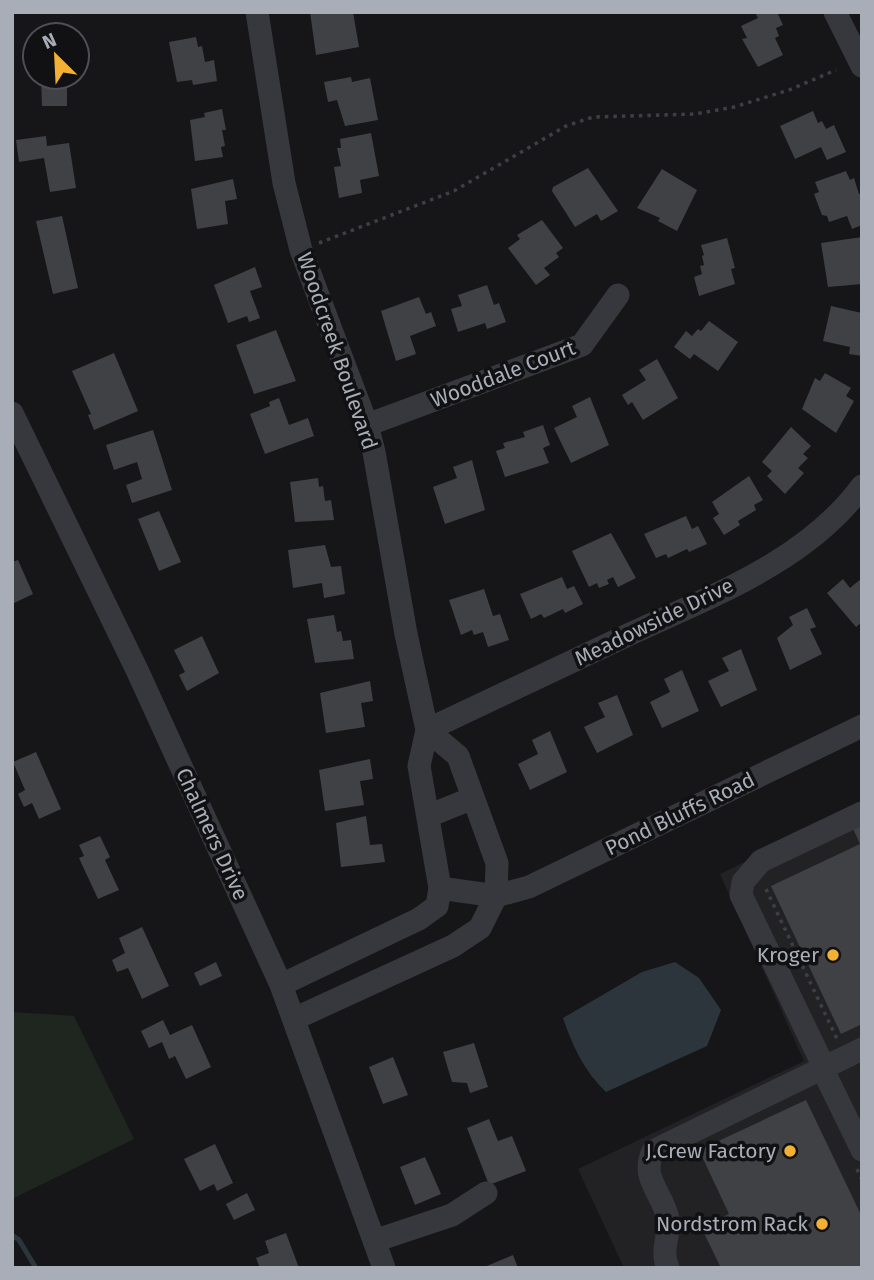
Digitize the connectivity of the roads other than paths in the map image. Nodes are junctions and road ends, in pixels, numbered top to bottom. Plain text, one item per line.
1 (257, 12) edge
2 (835, 12) edge
3 (859, 51) edge
4 (618, 295) dead end
5 (12, 413) edge
6 (367, 425) junction
7 (862, 486) edge
8 (862, 726) edge
9 (427, 730) junction
10 (473, 798) junction
11 (862, 813) edge
12 (428, 816) junction
13 (440, 888) junction
14 (496, 896) junction
15 (281, 985) junction
16 (294, 1019) junction
17 (862, 1049) edge
18 (823, 1067) junction
19 (858, 1156) edge
20 (486, 1193) dead end
21 (374, 1241) junction
22 (384, 1268) edge
23 (668, 1268) edge

1 - 6 street, Woodcreek Boulevard
2 - 3 street
4 - 6 street, Wooddale Court
5 - 15 street, Chalmers Drive
6 - 9 street, Woodcreek Boulevard
7 - 9 street, Meadowside Drive
8 - 14 street, Pond Bluffs Road
9 - 10 street
9 - 12 street, Woodcreek Boulevard
10 - 12 street
10 - 14 street
11 - 18 street
12 - 13 street, Woodcreek Boulevard
13 - 14 street
13 - 15 street
14 - 16 street
15 - 16 street, Chalmers Drive
16 - 21 street, Chalmers Drive
17 - 18 street
18 - 19 street
18 - 23 street
20 - 21 street
21 - 22 street, Chalmers Drive

